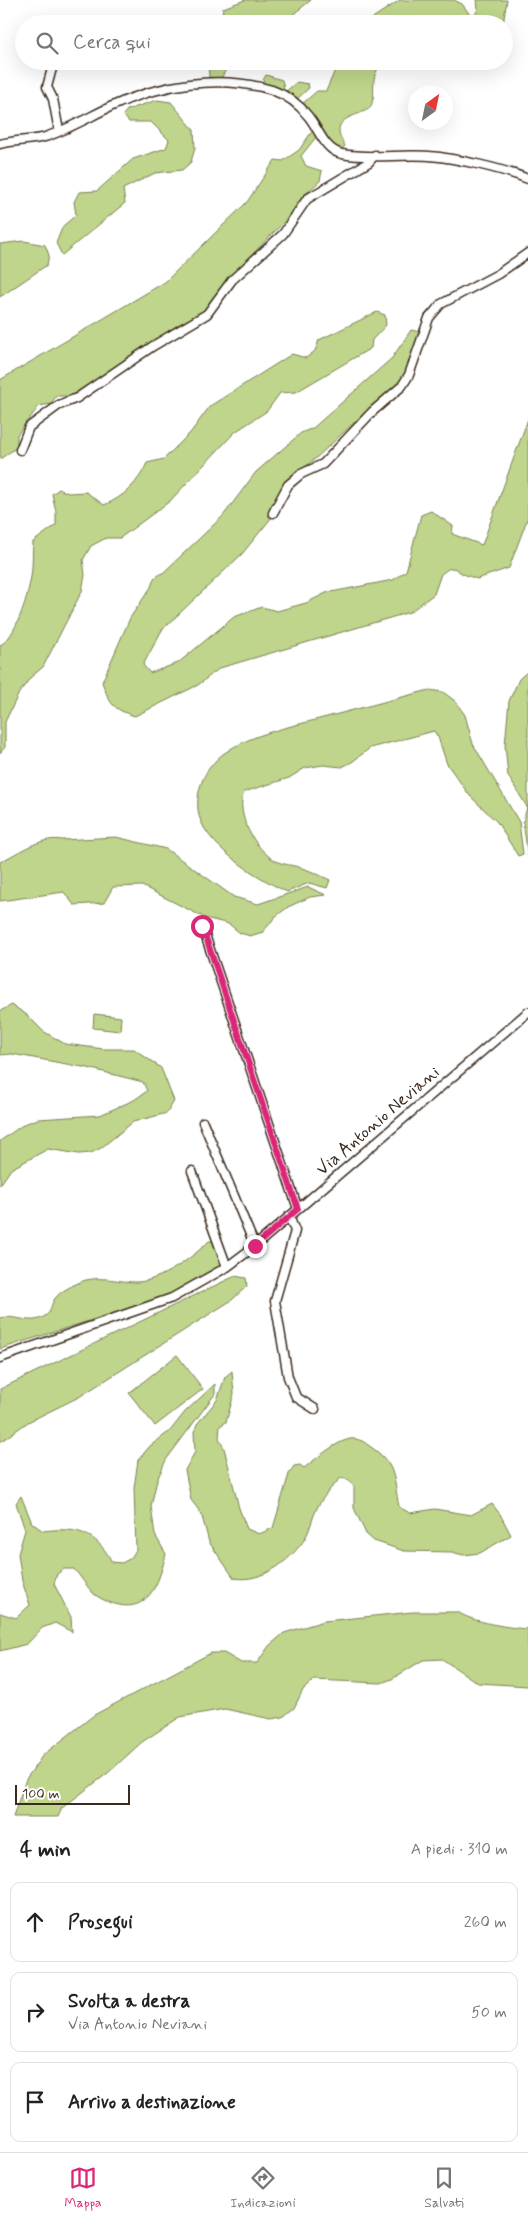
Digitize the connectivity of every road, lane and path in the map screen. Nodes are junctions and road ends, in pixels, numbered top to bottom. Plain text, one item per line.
1 (52, 70) edge
2 (59, 131) junction
3 (0, 144) edge
4 (375, 155) junction
5 (528, 179) edge
6 (528, 253) edge
7 (20, 450) dead end
8 (273, 513) dead end
9 (202, 926) dead end
10 (528, 1012) edge
11 (203, 1122) dead end
12 (192, 1171) dead end
13 (298, 1209) junction
14 (289, 1216) junction
15 (255, 1246) junction
16 (227, 1267) junction
17 (0, 1358) edge
18 (314, 1409) dead end

1 - 2 street
2 - 3 street
2 - 4 street
4 - 5 street
4 - 7 street
6 - 8 street
9 - 13 street
10 - 13 street, Via Antonio Neviani
11 - 15 street
12 - 16 street
13 - 14 street, Via Antonio Neviani
14 - 15 street, Via Antonio Neviani
14 - 18 street
15 - 16 street, Via Antonio Neviani
16 - 17 street, Via Antonio Neviani

